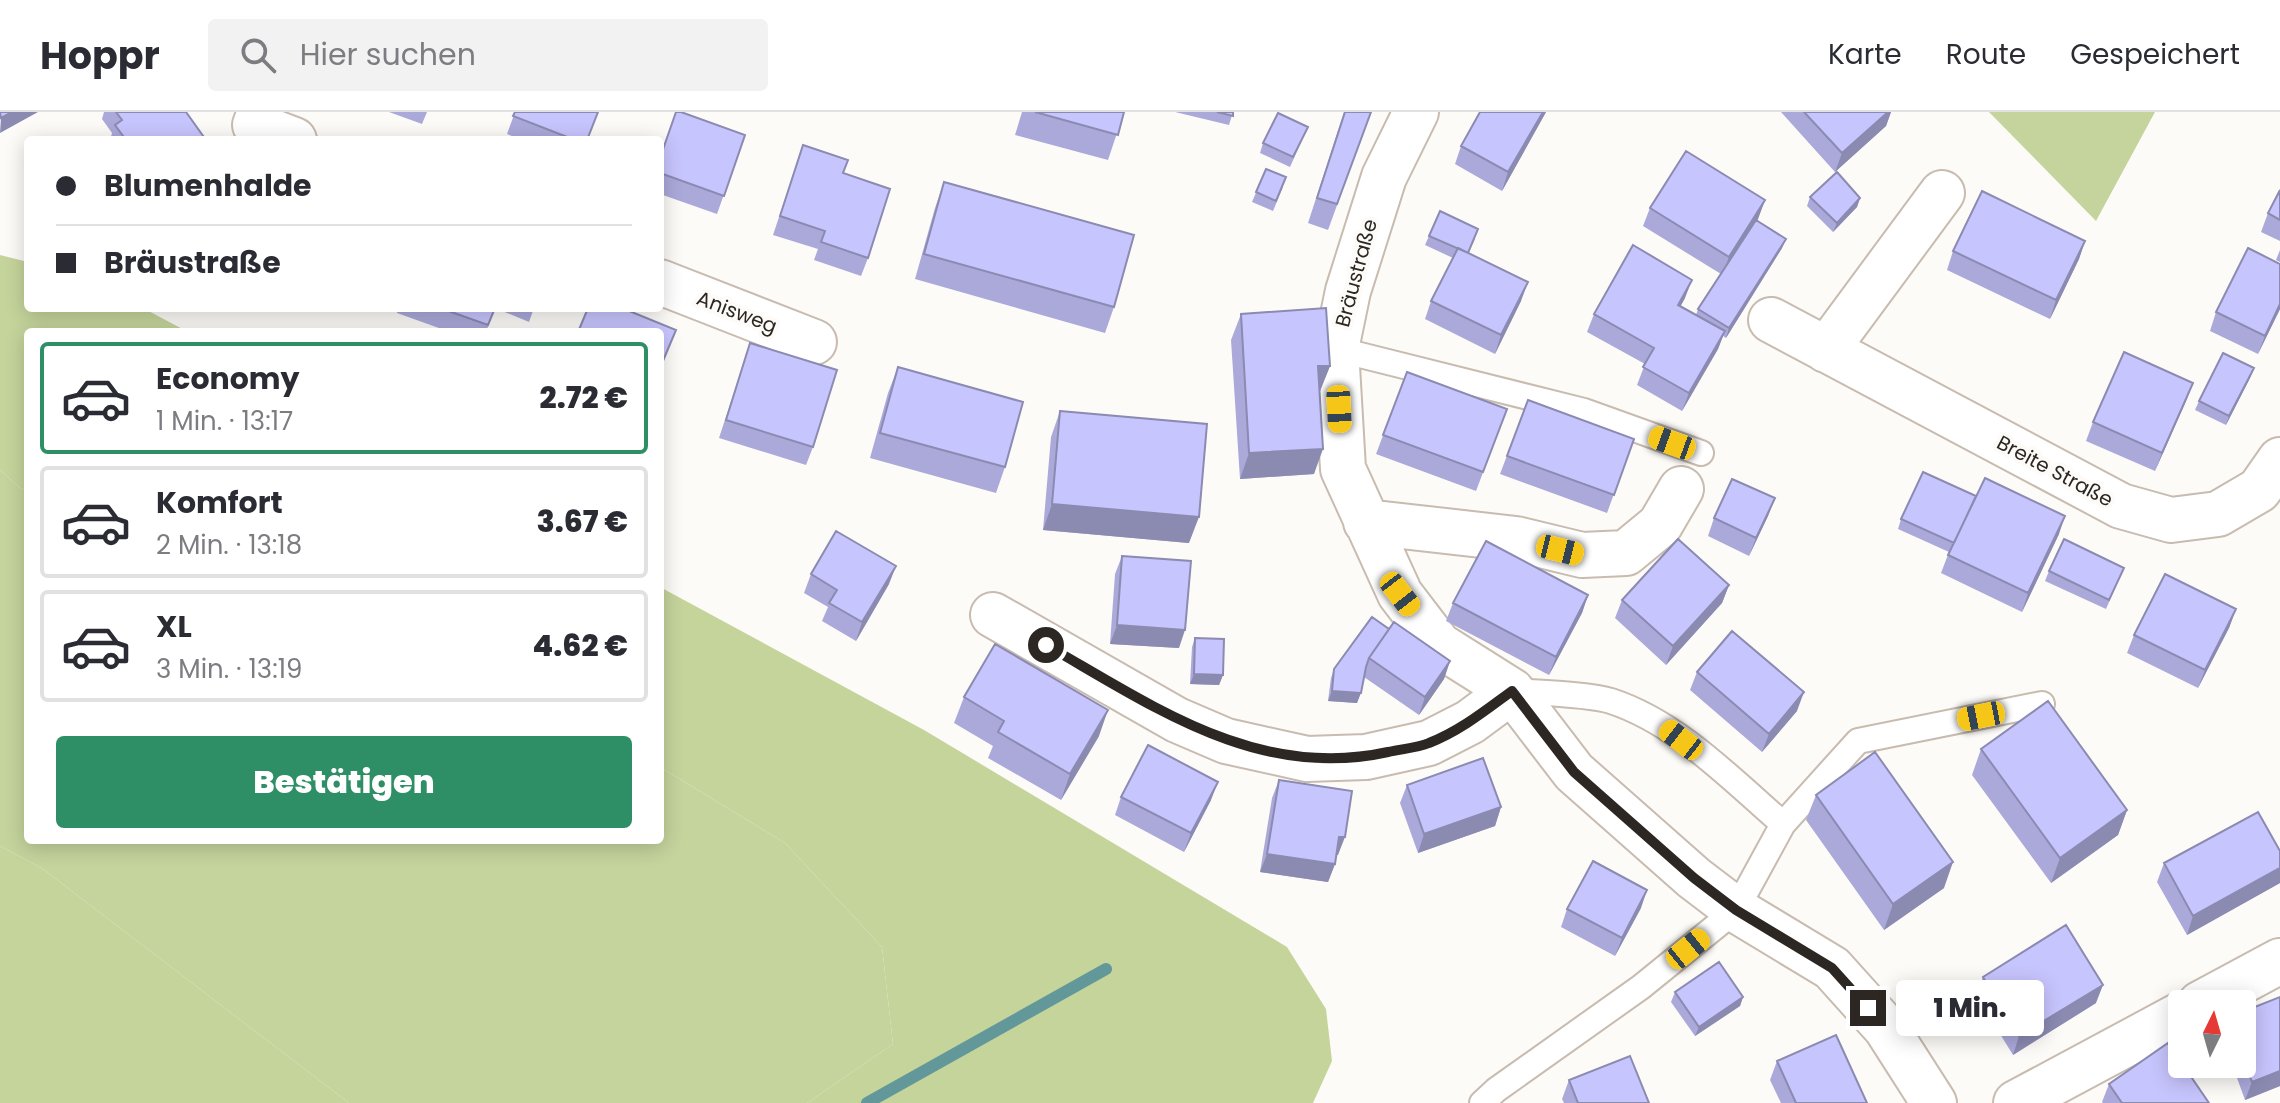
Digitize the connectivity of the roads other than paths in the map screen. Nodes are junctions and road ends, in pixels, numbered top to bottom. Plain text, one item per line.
1 (260, 112) edge
2 (1416, 112) edge
3 (284, 136) edge
4 (1942, 193) dead end
5 (664, 284) edge
6 (1771, 320) dead end
7 (814, 342) dead end
8 (1336, 349) junction
9 (1826, 350) junction
10 (2280, 460) edge
11 (1691, 471) joint
12 (1366, 522) junction
13 (993, 615) dead end
14 (1512, 691) junction
15 (2042, 704) edge
16 (1783, 824) junction
17 (1736, 910) junction
18 (2280, 961) edge
19 (2226, 990) edge
20 (2168, 1022) edge
21 (1482, 1103) edge
22 (1934, 1103) edge
23 (2016, 1103) edge

1 - 3 street
2 - 8 street, Bräustraße
4 - 9 street
5 - 7 street, Anisweg
6 - 9 street, Breite Straße
8 - 11 lane
8 - 12 street, Bräustraße
9 - 10 street, Breite Straße
11 - 12 street
12 - 14 street, Bräustraße
13 - 14 street
14 - 16 lane
14 - 17 street, Bräustraße
15 - 16 lane
16 - 17 lane
17 - 21 lane
17 - 22 street, Bräustraße
18 - 19 street
20 - 23 street

